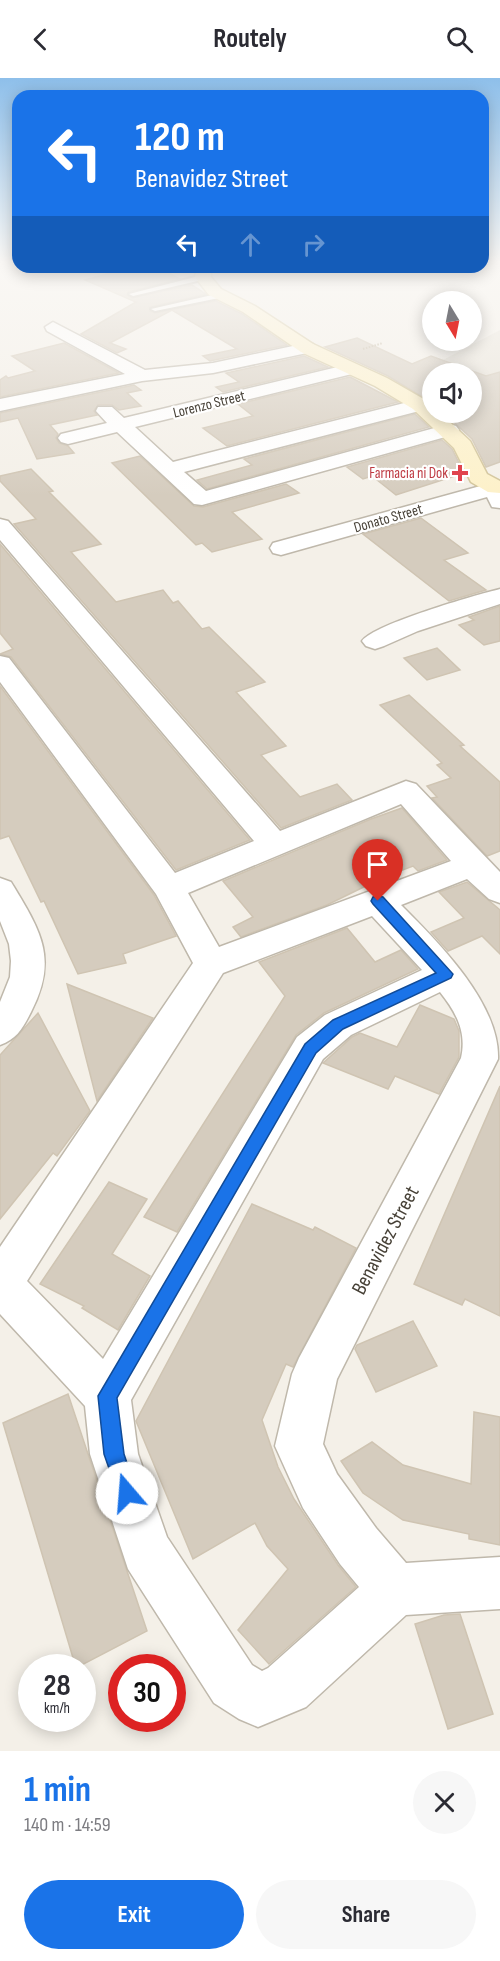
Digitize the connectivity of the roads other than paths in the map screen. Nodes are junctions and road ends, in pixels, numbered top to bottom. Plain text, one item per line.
1 (77, 340) edge
2 (295, 340) edge
3 (307, 348) junction
4 (350, 369) junction
5 (142, 376) junction
6 (0, 405) edge
7 (420, 405) junction
8 (105, 411) dead end
9 (120, 427) junction
10 (449, 430) junction
11 (68, 438) dead end
12 (170, 468) junction
13 (498, 492) edge
14 (0, 526) edge
15 (281, 548) dead end
16 (500, 596) edge
17 (375, 641) dead end
18 (0, 664) edge
19 (275, 845) junction
20 (472, 865) junction
21 (169, 888) junction
22 (0, 890) edge
23 (500, 891) edge
24 (378, 901) junction
25 (212, 964) junction
26 (446, 974) junction
27 (0, 1030) edge
28 (0, 1283) edge
29 (107, 1396) junction
30 (500, 1583) edge
31 (395, 1590) junction

1 - 5 street
2 - 3 street
3 - 4 street
3 - 5 street
4 - 7 street
4 - 9 street, Lorenzo Street
5 - 6 street
7 - 10 street
7 - 12 street
8 - 9 street
9 - 11 street, Lorenzo Street
9 - 12 street
10 - 12 street
10 - 13 street
13 - 15 street, Donato Street
14 - 19 street
16 - 17 street
18 - 21 street
19 - 20 street
19 - 21 street
20 - 23 street
20 - 24 street
21 - 25 street
22 - 27 street
24 - 25 street
24 - 26 street, Benavidez Street
25 - 28 street
26 - 29 street
26 - 31 street, Benavidez Street
28 - 29 street
29 - 31 street
30 - 31 street

